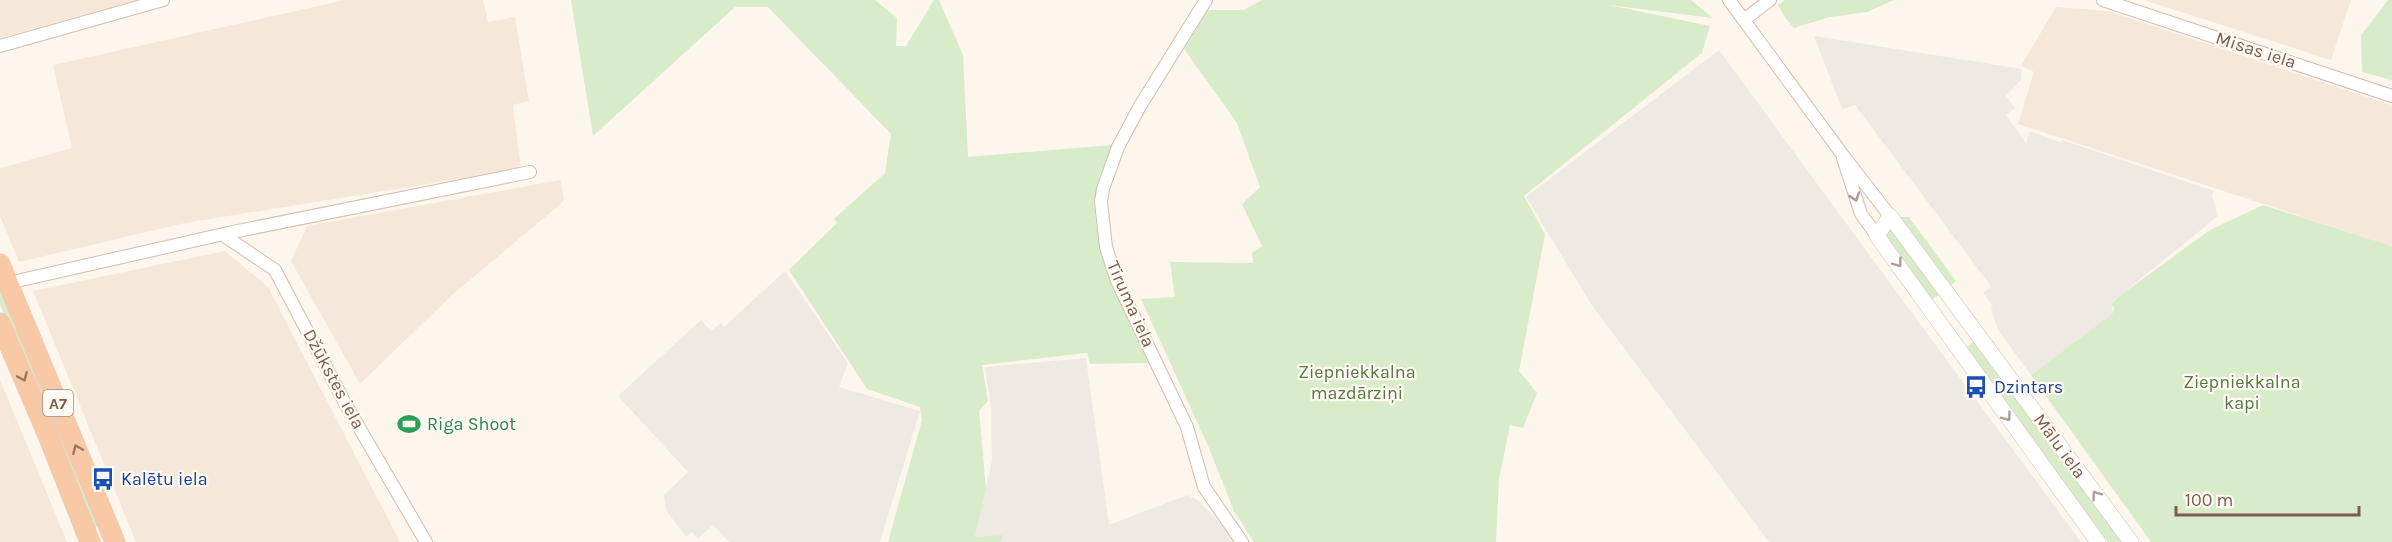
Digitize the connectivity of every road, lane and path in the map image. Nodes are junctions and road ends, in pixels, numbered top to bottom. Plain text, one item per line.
1 (163, 0) edge
2 (1206, 0) edge
3 (1730, 0) edge
4 (1770, 0) edge
5 (2103, 0) edge
6 (1745, 19) junction
7 (0, 46) edge
8 (2392, 96) edge
9 (1842, 154) junction
10 (530, 172) dead end
11 (1890, 216) junction
12 (223, 235) junction
13 (1876, 236) junction
14 (0, 264) edge
15 (8, 283) junction
16 (1968, 320) junction
17 (0, 323) edge
18 (1948, 335) junction
19 (90, 542) edge
20 (115, 542) edge
21 (426, 542) edge
22 (1242, 542) edge
23 (2098, 542) edge
24 (2131, 542) edge

1 - 7 street
2 - 22 street, Tīruma iela
3 - 6 street, Mālu iela
4 - 6 street
5 - 8 street, Misas iela
6 - 9 street, Mālu iela
9 - 11 street, Mālu iela
9 -> 13 street, Mālu iela
10 - 12 street
11 - 13 street
11 - 16 street, Mālu iela
12 - 15 street
12 - 21 street, Džūkstes iela
13 -> 18 street, Mālu iela
14 - 15 highway, A7
20 -> 15 highway, A7
16 - 18 street
24 -> 16 street, Mālu iela
17 -> 19 highway, A7
18 -> 23 street, Mālu iela

